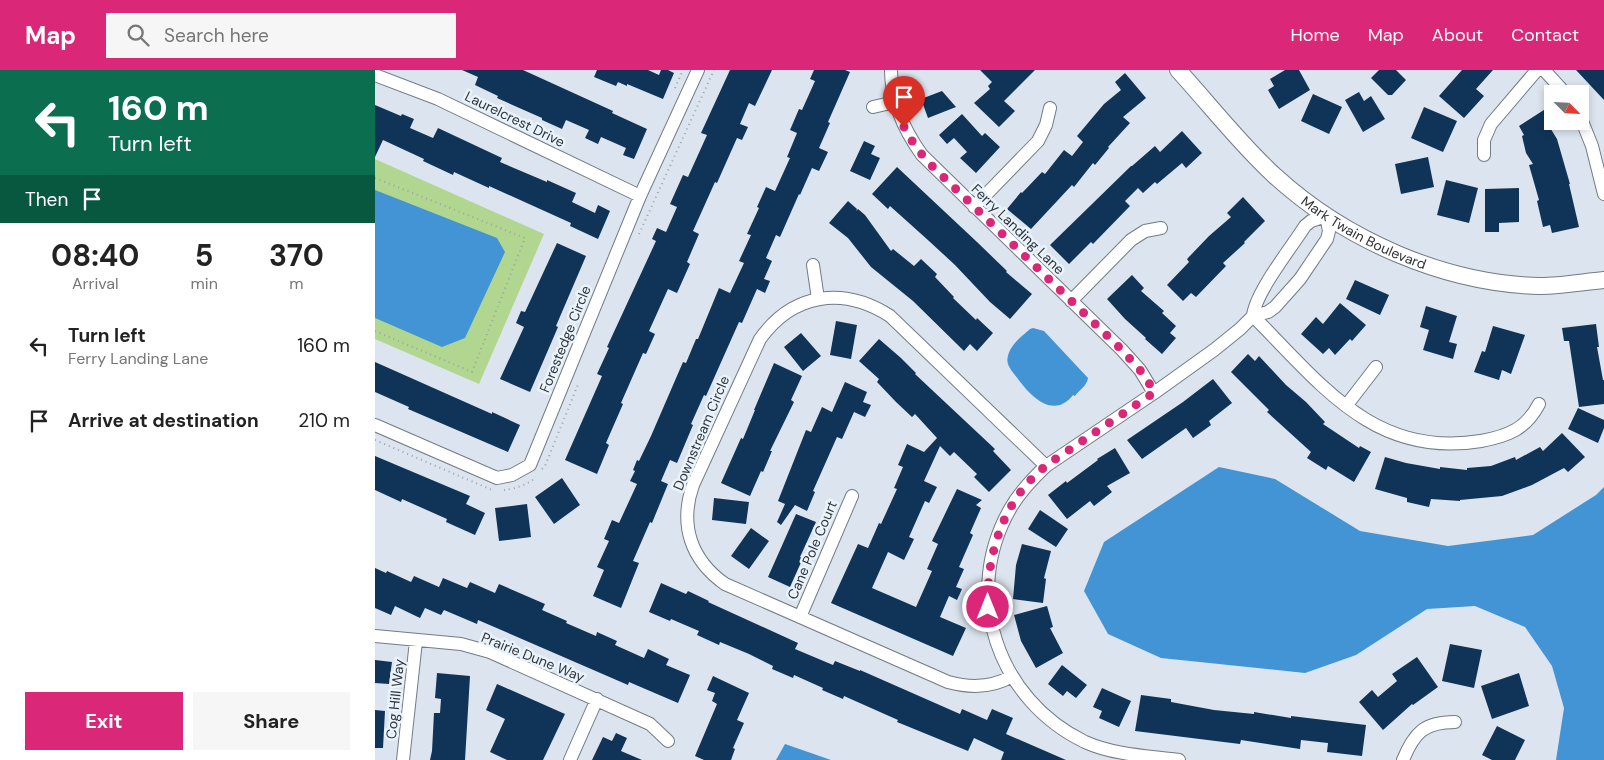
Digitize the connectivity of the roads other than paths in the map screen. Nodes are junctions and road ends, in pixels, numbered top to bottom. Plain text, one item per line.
1 (698, 70) edge
2 (891, 70) edge
3 (1178, 70) edge
4 (1537, 70) edge
5 (1543, 70) edge
6 (375, 75) edge
7 (1557, 85) edge
8 (895, 102) junction
9 (873, 107) dead end
10 (1050, 108) dead end
11 (1586, 130) edge
12 (1483, 155) dead end
13 (1604, 194) edge
14 (640, 196) junction
15 (974, 207) junction
16 (1326, 216) junction
17 (1161, 228) dead end
18 (813, 265) dead end
19 (1604, 280) edge
20 (818, 299) junction
21 (1071, 301) junction
22 (1253, 316) junction
23 (1376, 367) dead end
24 (1155, 392) junction
25 (1539, 404) dead end
26 (1346, 406) junction
27 (375, 425) edge
28 (1046, 466) junction
29 (852, 496) dead end
30 (800, 617) junction
31 (375, 636) edge
32 (416, 641) junction
33 (1012, 676) junction
34 (597, 699) junction
35 (1455, 722) dead end
36 (668, 741) dead end
37 (403, 760) edge
38 (570, 760) edge
39 (1179, 760) edge
40 (1403, 760) edge

1 - 14 street, Forestedge Circle
2 - 8 street, Ferry Landing Lane
3 - 16 street, Mark Twain Boulevard
4 - 12 street
5 - 7 street
6 - 14 street, Laurelcrest Drive
8 - 9 street
8 - 15 street, Ferry Landing Lane
10 - 15 street
11 - 13 street
14 - 27 street, Forestedge Circle
15 - 21 street, Ferry Landing Lane
16 - 19 street, Mark Twain Boulevard
16 - 22 street
16 - 22 street
17 - 21 street
18 - 20 street
20 - 28 street, Downstream Circle
20 - 30 street, Downstream Circle
21 - 24 street, Ferry Landing Lane
22 - 24 street
22 - 26 street
23 - 26 street
24 - 28 street
25 - 26 street
28 - 33 street
29 - 30 street, Cane Pole Court
30 - 33 street, Downstream Circle
31 - 32 street, Prairie Dune Way
32 - 34 street, Prairie Dune Way
32 - 37 street, Cog Hill Way
33 - 39 street
34 - 36 street, Prairie Dune Way
34 - 38 street
35 - 40 street

